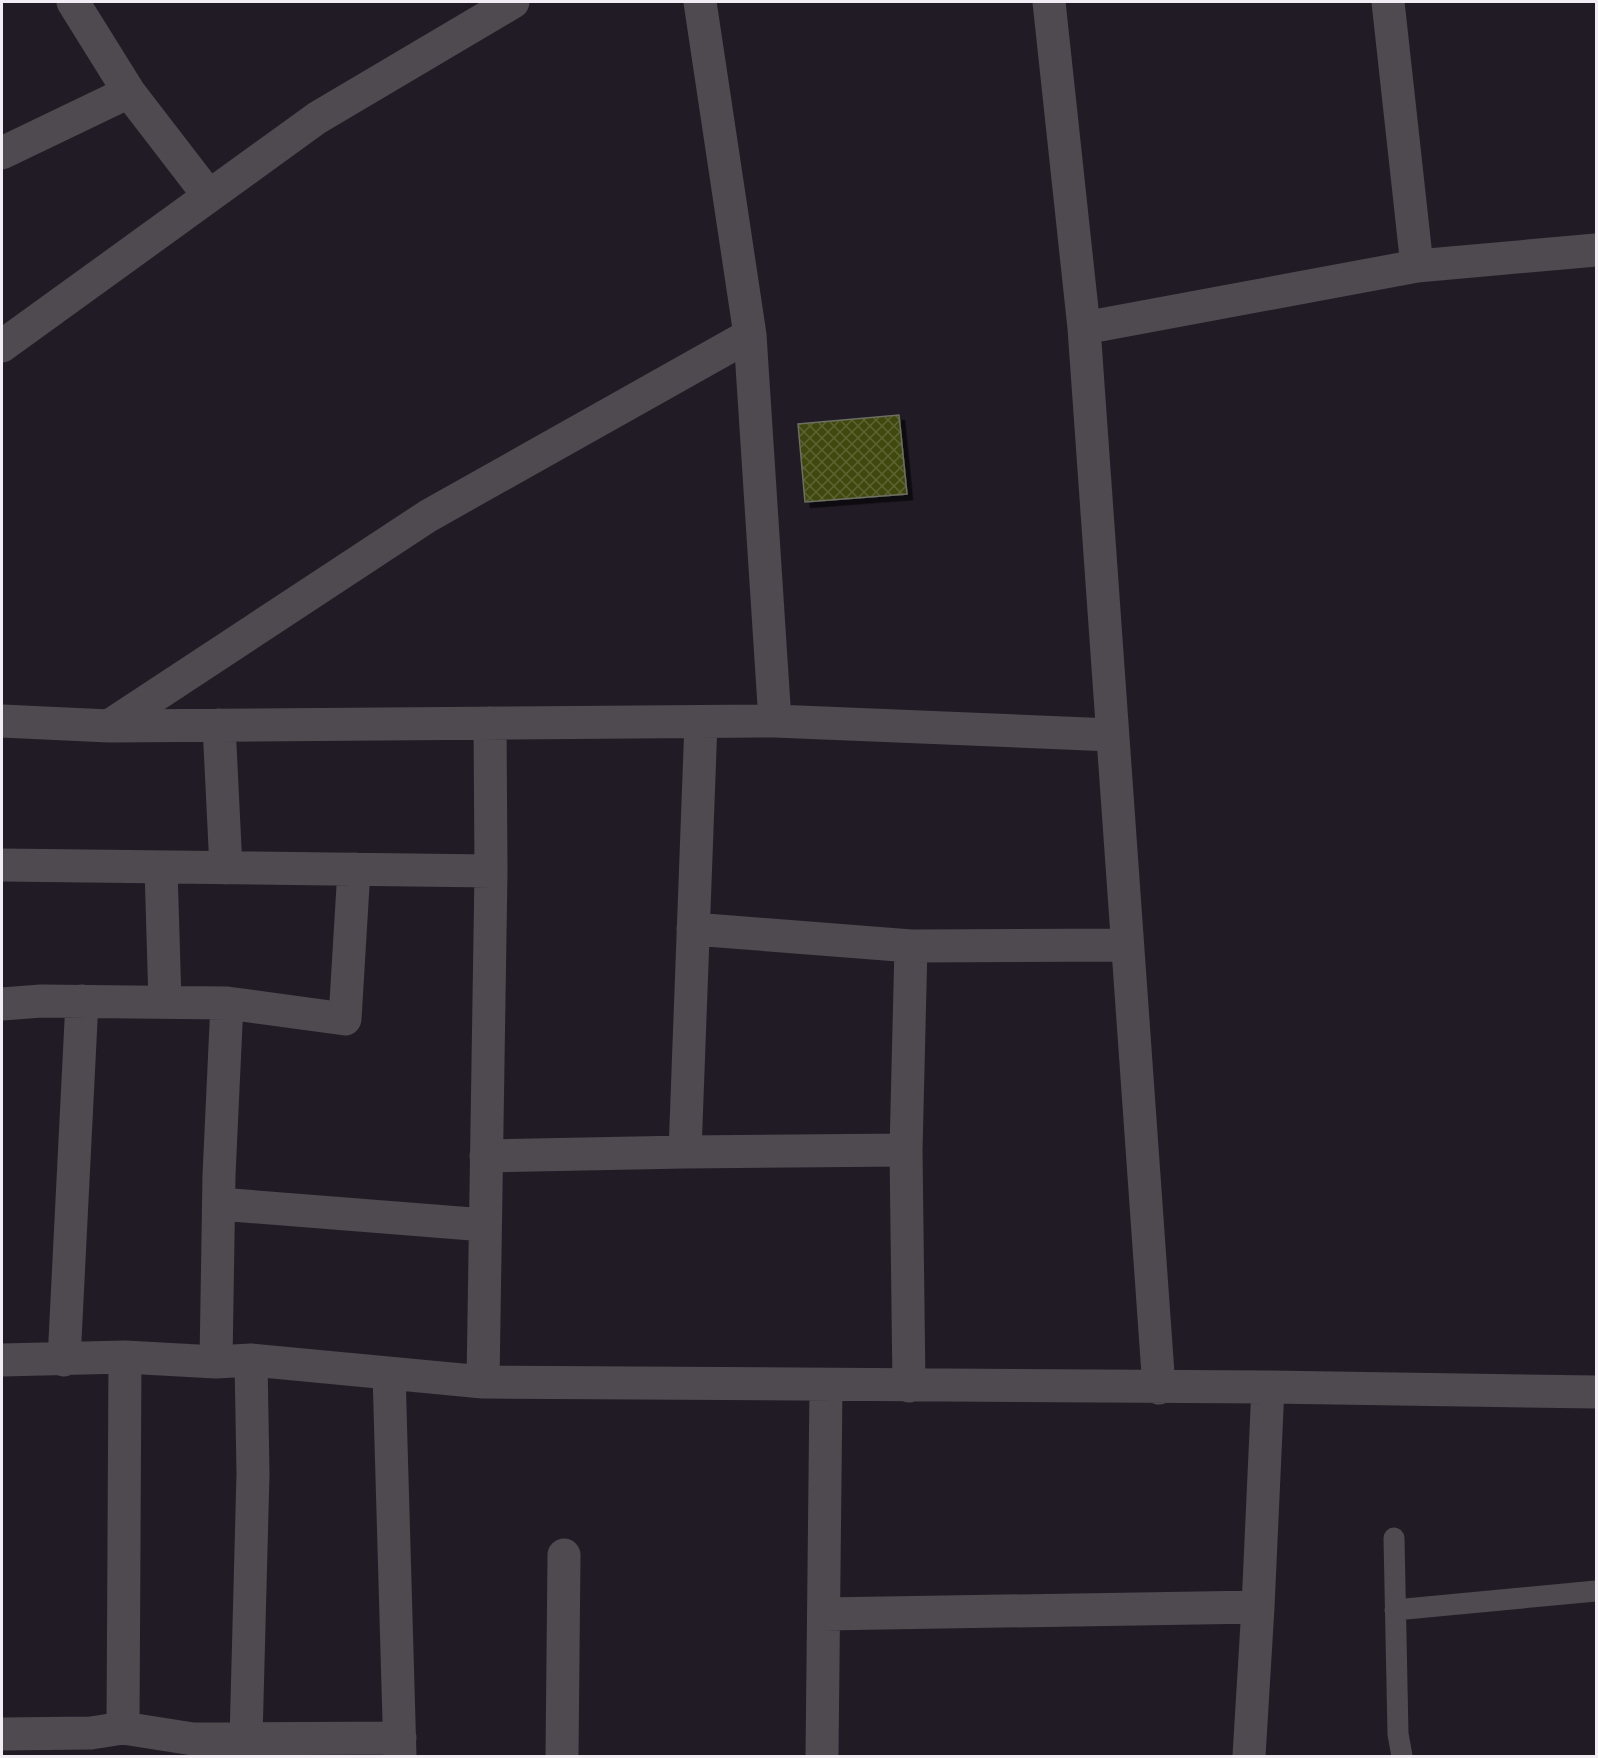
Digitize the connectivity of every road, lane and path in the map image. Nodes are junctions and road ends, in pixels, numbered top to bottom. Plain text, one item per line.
1 (73, 2) edge
2 (513, 2) edge
3 (700, 2) edge
4 (1049, 2) edge
5 (1388, 2) edge
6 (129, 92) junction
7 (2, 153) edge
8 (209, 196) junction
9 (1596, 250) edge
10 (1417, 266) junction
11 (1083, 328) junction
12 (750, 335) junction
13 (2, 346) edge
14 (2, 721) edge
15 (775, 721) junction
16 (700, 722) junction
17 (490, 723) junction
18 (219, 725) junction
19 (109, 726) junction
20 (1112, 735) junction
21 (2, 865) edge
22 (161, 868) junction
23 (226, 868) junction
24 (354, 869) junction
25 (491, 871) junction
26 (693, 929) junction
27 (1127, 945) junction
28 (911, 946) junction
29 (82, 1001) junction
30 (165, 1002) junction
31 (227, 1003) junction
32 (2, 1004) edge
33 (906, 1150) junction
34 (685, 1152) junction
35 (486, 1156) junction
36 (219, 1204) junction
37 (485, 1225) junction
38 (125, 1357) junction
39 (2, 1360) edge
40 (64, 1360) junction
41 (251, 1360) junction
42 (216, 1362) junction
43 (389, 1373) junction
44 (483, 1382) junction
45 (826, 1385) junction
46 (909, 1386) junction
47 (1268, 1387) junction
48 (1159, 1388) junction
49 (1596, 1392) edge
50 (1394, 1538) dead end
51 (564, 1555) dead end
52 (1596, 1591) edge
53 (1258, 1607) junction
54 (1395, 1610) junction
55 (824, 1614) junction
56 (123, 1728) junction
57 (2, 1734) edge
58 (246, 1739) junction
59 (400, 1747) edge
60 (562, 1756) edge
61 (822, 1756) edge
62 (1249, 1756) edge
63 (1402, 1756) edge

1 - 6 street
2 - 8 street
3 - 12 street
4 - 11 street
5 - 10 street
6 - 7 street
6 - 8 street
8 - 13 street
9 - 10 street
10 - 11 street
11 - 20 street
12 - 15 street
12 - 19 street
14 - 19 street
15 - 16 street
15 - 20 street
16 - 17 street
16 - 26 street
17 - 18 street
17 - 25 street
18 - 19 street
18 - 23 street
20 - 27 street
21 - 22 street
22 - 23 street
22 - 30 street
23 - 24 street
24 - 25 street
24 - 31 street
25 - 35 street
26 - 28 street
26 - 34 street
27 - 28 street
27 - 48 street
28 - 33 street
29 - 30 street
29 - 32 street
29 - 40 street
30 - 31 street
31 - 36 street
33 - 34 street
33 - 46 street
34 - 35 street
35 - 37 street
36 - 37 street
36 - 42 street
37 - 44 street
38 - 40 street
38 - 42 street
38 - 56 street
39 - 40 street
41 - 42 street
41 - 43 street
41 - 58 street
43 - 44 street
43 - 59 street
44 - 45 street
45 - 46 street
45 - 55 street
46 - 48 street
47 - 48 street
47 - 49 street
47 - 53 street
50 - 54 lane
51 - 60 street
52 - 54 lane
53 - 55 street
53 - 62 street
54 - 63 lane
55 - 61 street
56 - 57 street
56 - 58 street
58 - 59 street

